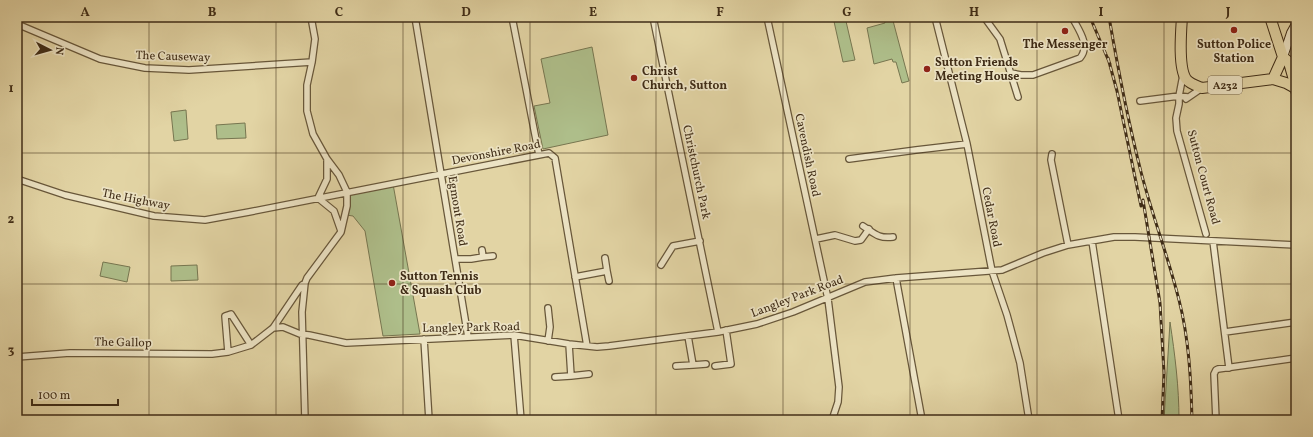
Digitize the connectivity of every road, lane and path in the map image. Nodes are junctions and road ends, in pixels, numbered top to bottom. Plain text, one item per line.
1 (311, 17) edge
2 (415, 17) edge
3 (512, 17) edge
4 (653, 17) edge
5 (767, 17) edge
6 (935, 17) edge
7 (984, 17) edge
8 (1072, 17) edge
9 (1182, 17) edge
10 (1270, 17) edge
11 (17, 24) edge
12 (1296, 24) edge
13 (1283, 57) junction
14 (312, 62) junction
15 (1011, 73) junction
16 (1183, 73) junction
17 (1273, 79) junction
18 (1202, 88) junction
19 (1295, 90) edge
20 (1179, 96) junction
21 (1018, 97) dead end
22 (1188, 97) junction
23 (1140, 101) dead end
24 (1179, 104) junction
25 (967, 144) junction
26 (1052, 154) dead end
27 (539, 155) junction
28 (326, 158) junction
29 (849, 159) dead end
30 (441, 174) junction
31 (17, 179) edge
32 (347, 192) junction
33 (318, 198) junction
34 (863, 226) dead end
35 (869, 230) junction
36 (341, 232) junction
37 (1206, 234) dead end
38 (892, 237) dead end
39 (816, 240) junction
40 (700, 241) junction
41 (1092, 241) junction
42 (1213, 241) junction
43 (1068, 245) junction
44 (1296, 245) edge
45 (482, 250) dead end
46 (493, 256) dead end
47 (483, 257) junction
48 (605, 258) dead end
49 (455, 259) junction
50 (661, 265) dead end
51 (607, 271) junction
52 (992, 271) junction
53 (575, 277) junction
54 (896, 278) junction
55 (609, 281) dead end
56 (305, 283) junction
57 (828, 298) junction
58 (548, 308) dead end
59 (1296, 322) edge
60 (273, 328) junction
61 (726, 330) junction
62 (718, 332) junction
63 (1225, 332) junction
64 (303, 334) junction
65 (514, 335) junction
66 (688, 336) junction
67 (468, 337) junction
68 (424, 339) junction
69 (548, 340) junction
70 (569, 344) junction
71 (251, 345) junction
72 (587, 346) junction
73 (228, 352) junction
74 (17, 357) edge
75 (1296, 358) edge
76 (706, 364) dead end
77 (693, 365) junction
78 (676, 366) dead end
79 (715, 366) dead end
80 (1229, 368) junction
81 (589, 374) dead end
82 (571, 376) junction
83 (555, 377) dead end
84 (305, 420) edge
85 (429, 420) edge
86 (521, 420) edge
87 (831, 420) edge
88 (922, 420) edge
89 (1029, 420) edge
90 (1119, 420) edge
91 (1216, 420) edge

1 - 14 street
2 - 30 street, Egmont Road
3 - 27 street
4 - 40 street, Christchurch Park
5 - 39 street, Cavendish Road
6 - 25 street, Cedar Road
7 - 15 street
8 - 15 street
9 - 16 highway, Sutton Court Road
10 - 13 highway, A232
11 - 14 street, The Causeway
12 - 13 main road
13 - 17 highway
13 - 19 highway, A232
14 - 28 street
15 - 21 street
16 - 18 highway, A232
16 - 20 street, Sutton Court Road
17 - 18 highway, A232
17 - 19 highway, A232
18 - 22 street
20 - 22 street
20 - 23 street
20 - 24 street, Sutton Court Road
22 - 24 street
24 - 37 street, Sutton Court Road
25 - 29 street
25 - 52 street, Cedar Road
26 - 43 street
27 - 30 street, Devonshire Road
27 - 53 street, Devonshire Road
28 - 32 street
28 - 33 street
30 - 32 street, Devonshire Road
30 - 49 street, Egmont Road
31 - 33 street, The Highway
32 - 33 street, The Highway
32 - 36 street, The Gallop
33 - 36 street
34 - 35 street
35 - 38 street
35 - 39 street
36 - 56 street, The Gallop
39 - 57 street, Cavendish Road
40 - 50 street
40 - 62 street, Christchurch Park
41 - 42 street, Langley Park Road
41 - 43 street, Langley Park Road
41 - 90 street
42 - 44 street, Langley Park Road
42 - 63 street
43 - 52 street, Langley Park Road
45 - 47 street
46 - 47 street
47 - 49 street
48 - 51 street
49 - 67 street, Egmont Road
51 - 53 street
51 - 55 street
52 - 54 street, Langley Park Road
52 - 89 street, Cedar Road
53 - 72 street, Devonshire Road
54 - 57 street, Langley Park Road
54 - 88 street
56 - 60 street, The Gallop
56 - 64 street
57 - 61 street, Langley Park Road
57 - 87 street, Cavendish Road
58 - 69 street
59 - 63 street
60 - 64 street, Langley Park Road
60 - 71 street, The Gallop
61 - 62 street, Langley Park Road
61 - 79 street
62 - 66 street, Langley Park Road
63 - 80 street
64 - 68 street, Langley Park Road
64 - 84 street
65 - 67 street, Langley Park Road
65 - 69 street, Langley Park Road
65 - 86 street
66 - 72 street, Langley Park Road
66 - 77 street
67 - 68 street, Langley Park Road
68 - 85 street
69 - 70 street, Langley Park Road
70 - 72 street, Langley Park Road
70 - 82 street
71 - 73 street, The Gallop
71 - 73 street
73 - 74 street, The Gallop
75 - 80 street
76 - 77 street
77 - 78 street
80 - 91 street
81 - 82 street
82 - 83 street

